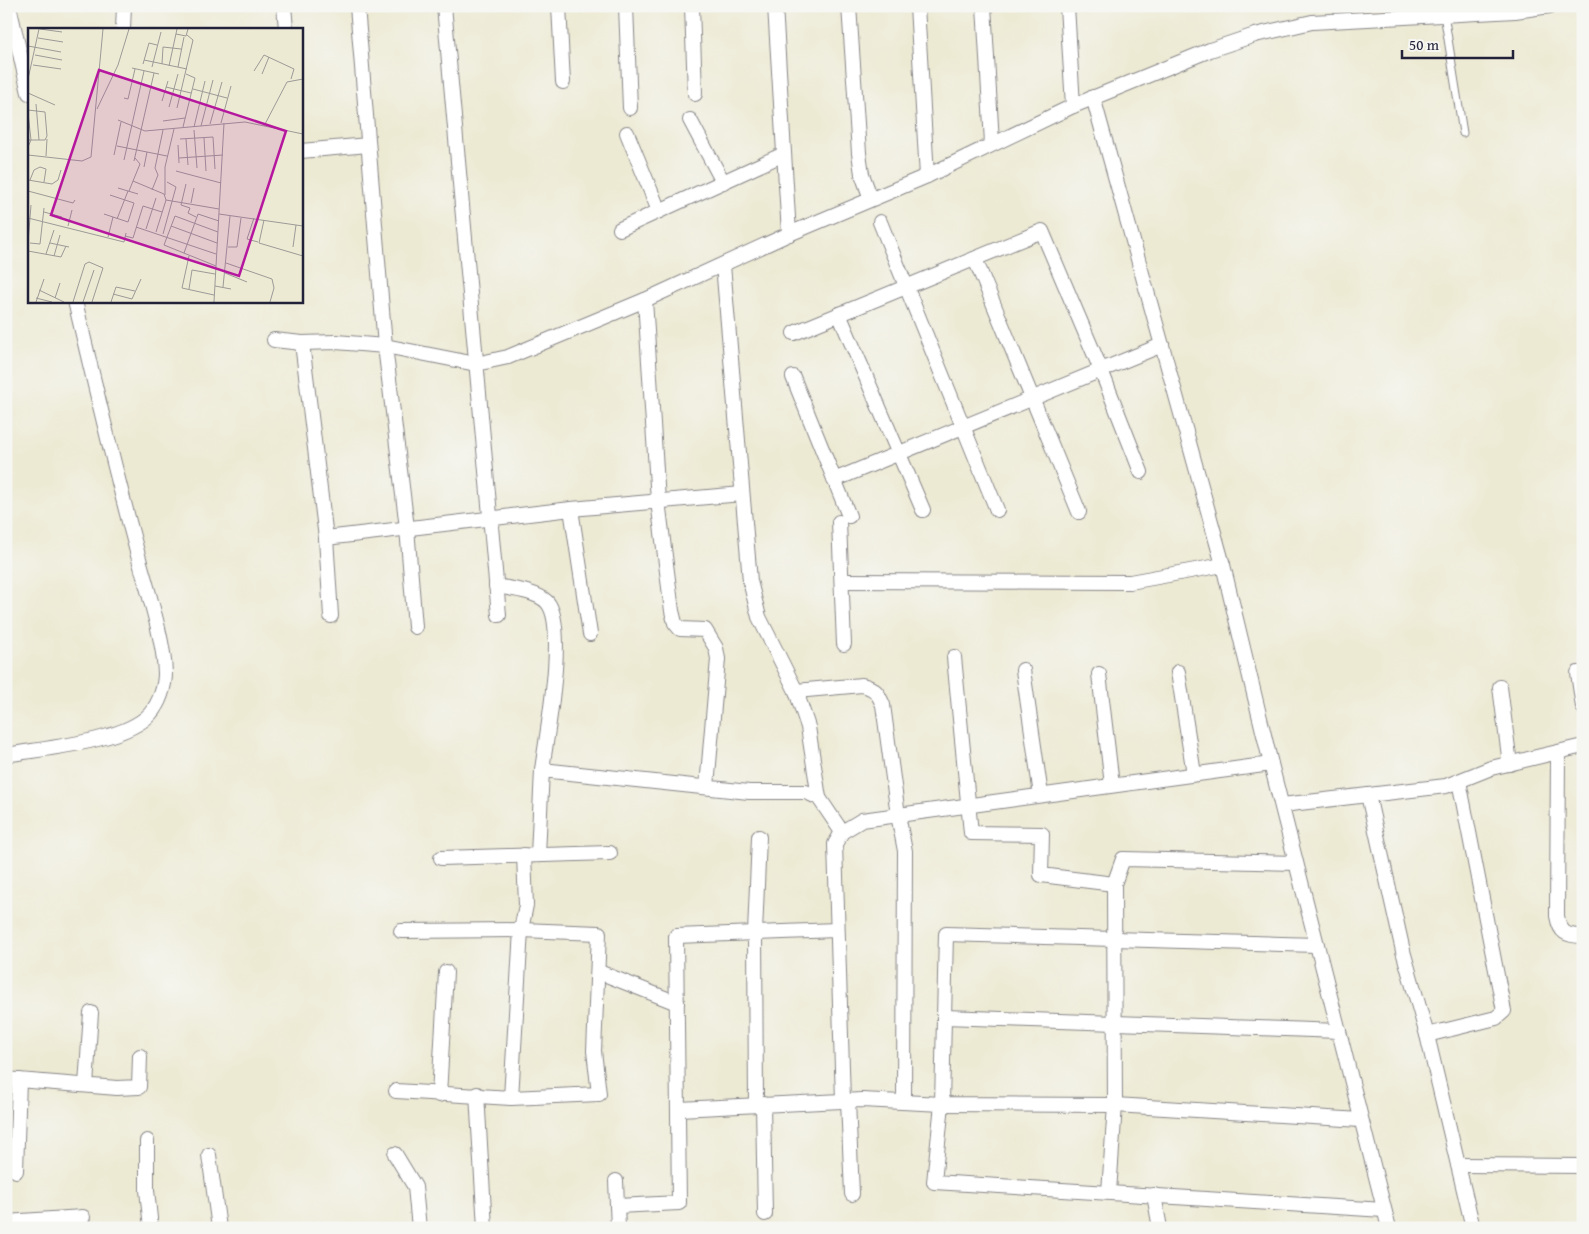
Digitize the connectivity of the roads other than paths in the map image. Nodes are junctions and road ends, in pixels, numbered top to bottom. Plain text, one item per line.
1 (9, 6) edge
2 (124, 6) edge
3 (284, 6) edge
4 (357, 6) edge
5 (444, 6) edge
6 (559, 6) edge
7 (626, 6) edge
8 (692, 6) edge
9 (775, 6) edge
10 (850, 6) edge
11 (917, 6) edge
12 (984, 6) edge
13 (1067, 6) edge
14 (1550, 6) edge
15 (1411, 11) edge
16 (1444, 14) junction
17 (122, 28) edge
18 (286, 28) edge
19 (563, 82) dead end
20 (28, 89) edge
21 (695, 94) dead end
22 (1093, 97) junction
23 (1073, 106) junction
24 (630, 108) dead end
25 (690, 120) dead end
26 (627, 133) dead end
27 (1463, 133) dead end
28 (992, 143) junction
29 (368, 145) junction
30 (302, 151) edge
31 (784, 154) junction
32 (927, 176) junction
33 (723, 182) junction
34 (871, 199) junction
35 (659, 211) junction
36 (880, 222) dead end
37 (620, 229) dead end
38 (789, 234) junction
39 (974, 259) junction
40 (722, 265) junction
41 (905, 287) junction
42 (645, 300) junction
43 (79, 305) edge
44 (839, 314) junction
45 (794, 333) dead end
46 (274, 340) dead end
47 (302, 343) junction
48 (1162, 345) junction
49 (385, 346) junction
50 (476, 364) junction
51 (1101, 370) junction
52 (792, 377) dead end
53 (1032, 398) junction
54 (962, 427) junction
55 (898, 454) junction
56 (1141, 472) dead end
57 (834, 480) junction
58 (742, 494) junction
59 (658, 501) junction
60 (571, 509) junction
61 (923, 510) dead end
62 (997, 510) dead end
63 (1079, 512) dead end
64 (491, 518) junction
65 (407, 528) junction
66 (326, 538) junction
67 (1224, 565) junction
68 (842, 581) junction
69 (496, 586) junction
70 (499, 615) dead end
71 (331, 616) dead end
72 (415, 627) dead end
73 (590, 634) dead end
74 (844, 644) dead end
75 (954, 657) dead end
76 (1023, 670) dead end
77 (1178, 672) dead end
78 (1578, 673) dead end
79 (1100, 674) dead end
80 (1500, 688) dead end
81 (796, 691) junction
82 (1583, 707) edge
83 (1583, 746) edge
84 (1558, 752) junction
85 (6, 755) edge
86 (1271, 764) junction
87 (1510, 764) junction
88 (542, 770) junction
89 (1194, 774) junction
90 (1459, 781) junction
91 (1112, 785) junction
92 (707, 787) junction
93 (1041, 795) junction
94 (1368, 795) junction
95 (819, 798) junction
96 (968, 805) junction
97 (1282, 805) junction
98 (898, 815) junction
99 (842, 832) junction
100 (758, 838) dead end
101 (610, 854) dead end
102 (531, 855) junction
103 (441, 858) dead end
104 (1296, 863) junction
105 (1114, 884) junction
106 (520, 930) junction
107 (837, 930) junction
108 (401, 931) dead end
109 (755, 933) junction
110 (1583, 936) edge
111 (1115, 939) junction
112 (1317, 945) junction
113 (446, 972) dead end
114 (598, 972) junction
115 (677, 1003) junction
116 (91, 1013) dead end
117 (944, 1016) junction
118 (1115, 1024) junction
119 (1339, 1032) junction
120 (1428, 1035) junction
121 (140, 1056) dead end
122 (13, 1080) edge
123 (86, 1085) junction
124 (396, 1091) dead end
125 (477, 1094) junction
126 (439, 1095) junction
127 (511, 1098) junction
128 (846, 1100) junction
129 (904, 1102) junction
130 (760, 1104) junction
131 (942, 1104) junction
132 (1115, 1105) junction
133 (679, 1109) junction
134 (1361, 1120) junction
135 (147, 1141) dead end
136 (395, 1154) dead end
137 (209, 1155) dead end
138 (1458, 1165) junction
139 (1583, 1166) edge
140 (16, 1171) dead end
141 (616, 1181) dead end
142 (1109, 1192) junction
143 (852, 1194) dead end
144 (1154, 1195) junction
145 (617, 1206) junction
146 (1384, 1210) junction
147 (765, 1214) dead end
148 (83, 1217) dead end
149 (6, 1222) edge
150 (151, 1228) edge
151 (219, 1228) edge
152 (419, 1228) edge
153 (485, 1228) edge
154 (618, 1228) edge
155 (1160, 1228) edge
156 (1389, 1228) edge
157 (1473, 1228) edge

1 - 20 street
2 - 17 street
3 - 18 street
4 - 29 street
5 - 50 street
6 - 19 street
7 - 24 street
8 - 21 street
9 - 31 street
10 - 34 street
11 - 32 street
12 - 28 street
13 - 23 street
14 - 16 street
15 - 16 street
15 - 22 street
16 - 27 lane
22 - 23 street
22 - 48 street
23 - 28 street
25 - 33 street
26 - 35 street
28 - 32 street
29 - 30 street
29 - 49 street
31 - 33 street
31 - 38 street
32 - 34 street
33 - 35 street
34 - 38 street
35 - 37 street
36 - 41 street
38 - 40 street
39 - 41 street
39 - 51 street
39 - 53 street
40 - 42 street
40 - 58 street
41 - 44 street
41 - 54 street
42 - 50 street
42 - 59 street
43 - 85 street
44 - 45 street
44 - 55 street
46 - 47 street
47 - 49 street
47 - 66 street
48 - 51 street
48 - 67 street
49 - 50 street
49 - 65 street
50 - 64 street
51 - 53 street
51 - 56 street
52 - 57 street
53 - 54 street
53 - 63 street
54 - 55 street
54 - 62 street
55 - 57 street
55 - 61 street
57 - 68 street
58 - 59 street
58 - 81 street
59 - 60 street
59 - 92 street
60 - 64 street
60 - 73 street
64 - 65 street
64 - 69 street
65 - 66 street
65 - 72 street
66 - 71 street
67 - 68 street
67 - 86 street
68 - 74 street
69 - 70 street
69 - 88 street
75 - 96 street
76 - 93 street
77 - 89 street
78 - 82 street
79 - 91 street
80 - 87 street
81 - 95 street
81 - 98 street
83 - 84 street
84 - 87 street
84 - 110 street
86 - 89 street
86 - 97 street
87 - 90 street
88 - 92 street
88 - 102 street
89 - 91 street
90 - 94 street
90 - 120 street
91 - 93 street
92 - 95 street
93 - 96 street
94 - 97 street
94 - 120 street
95 - 99 street
96 - 98 street
96 - 105 street
97 - 104 street
98 - 99 street
98 - 129 street
99 - 107 street
100 - 109 street
101 - 102 street
102 - 103 street
102 - 106 street
104 - 105 street
104 - 112 street
105 - 111 street
106 - 108 street
106 - 114 street
106 - 127 street
107 - 109 street
107 - 128 street
109 - 115 street
109 - 130 street
111 - 112 street
111 - 117 street
111 - 118 street
112 - 119 street
113 - 126 street
114 - 115 street
114 - 127 street
115 - 133 street
116 - 123 street
117 - 118 street
117 - 131 street
118 - 119 street
118 - 132 street
119 - 134 street
120 - 138 street
121 - 123 street
122 - 123 street
122 - 140 street
124 - 126 street
125 - 126 street
125 - 127 street
125 - 153 street
128 - 129 street
128 - 130 street
128 - 143 street
129 - 131 street
130 - 133 street
130 - 147 street
131 - 132 street
131 - 142 street
132 - 134 street
132 - 142 street
133 - 145 street
134 - 146 street
135 - 150 street
136 - 152 street
137 - 151 street
138 - 139 street
138 - 157 street
141 - 145 street
142 - 144 street
144 - 146 street
144 - 155 street
145 - 154 street
146 - 156 street
148 - 149 street

